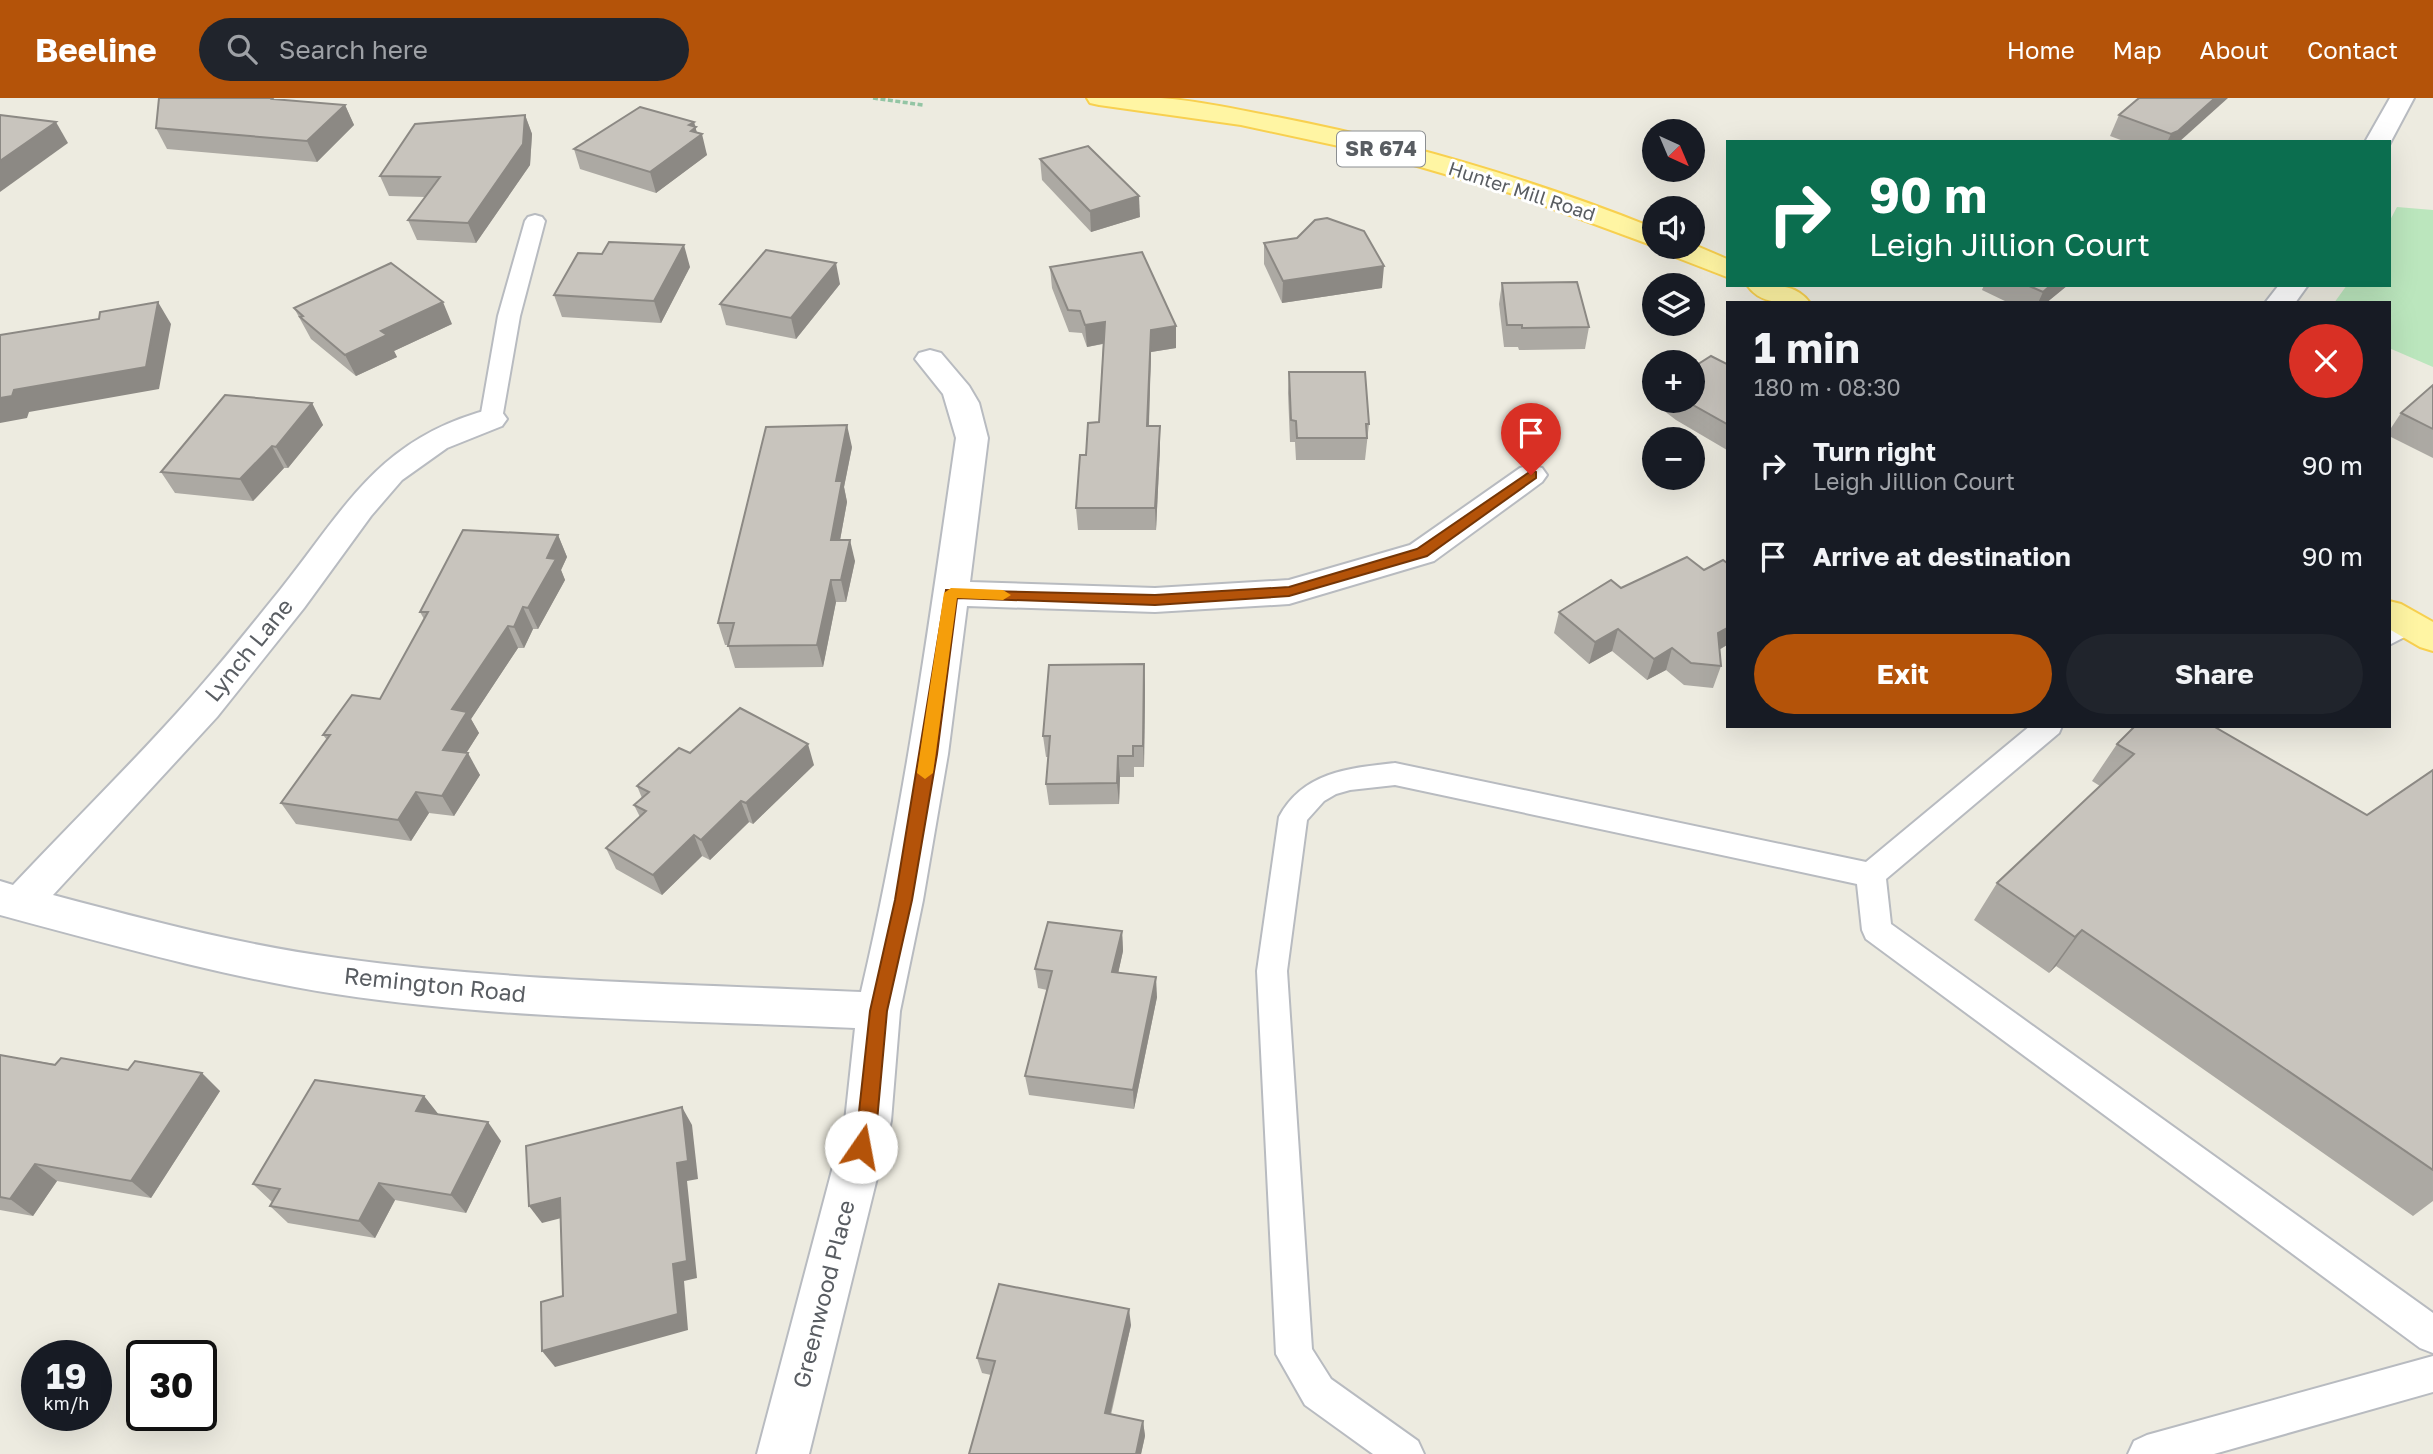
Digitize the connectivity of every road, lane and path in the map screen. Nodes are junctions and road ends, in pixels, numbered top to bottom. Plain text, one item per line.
1 (873, 98) edge
2 (1099, 98) edge
3 (2402, 98) edge
4 (1134, 100) edge
5 (923, 106) dead end
6 (2379, 140) edge
7 (535, 221) dead end
8 (1642, 233) edge
9 (1703, 259) edge
10 (1726, 269) edge
11 (1764, 287) edge
12 (2292, 287) edge
13 (1792, 301) edge
14 (2281, 301) edge
15 (930, 359) dead end
16 (491, 419) joint
17 (1531, 475) dead end
18 (951, 593) junction
19 (2047, 728) edge
20 (1871, 875) junction
21 (10, 901) edge
22 (878, 1011) junction
23 (2433, 1335) edge
24 (2433, 1374) edge
25 (783, 1454) edge
26 (1405, 1454) edge
27 (2147, 1454) edge

1 - 5 path
2 - 4 main road, Hunter Mill Road / SR 674
3 - 6 street
4 - 8 main road, Hunter Mill Road / SR 674
7 - 16 lane
9 - 10 main road
11 - 13 main road
12 - 14 street
15 - 18 street, Greenwood Place
16 - 21 street, Lynch Lane
17 - 18 street
18 - 22 street, Greenwood Place
19 - 20 lane
20 - 23 lane
20 - 26 lane
21 - 22 street, Remington Road
22 - 25 street, Greenwood Place
24 - 27 lane

